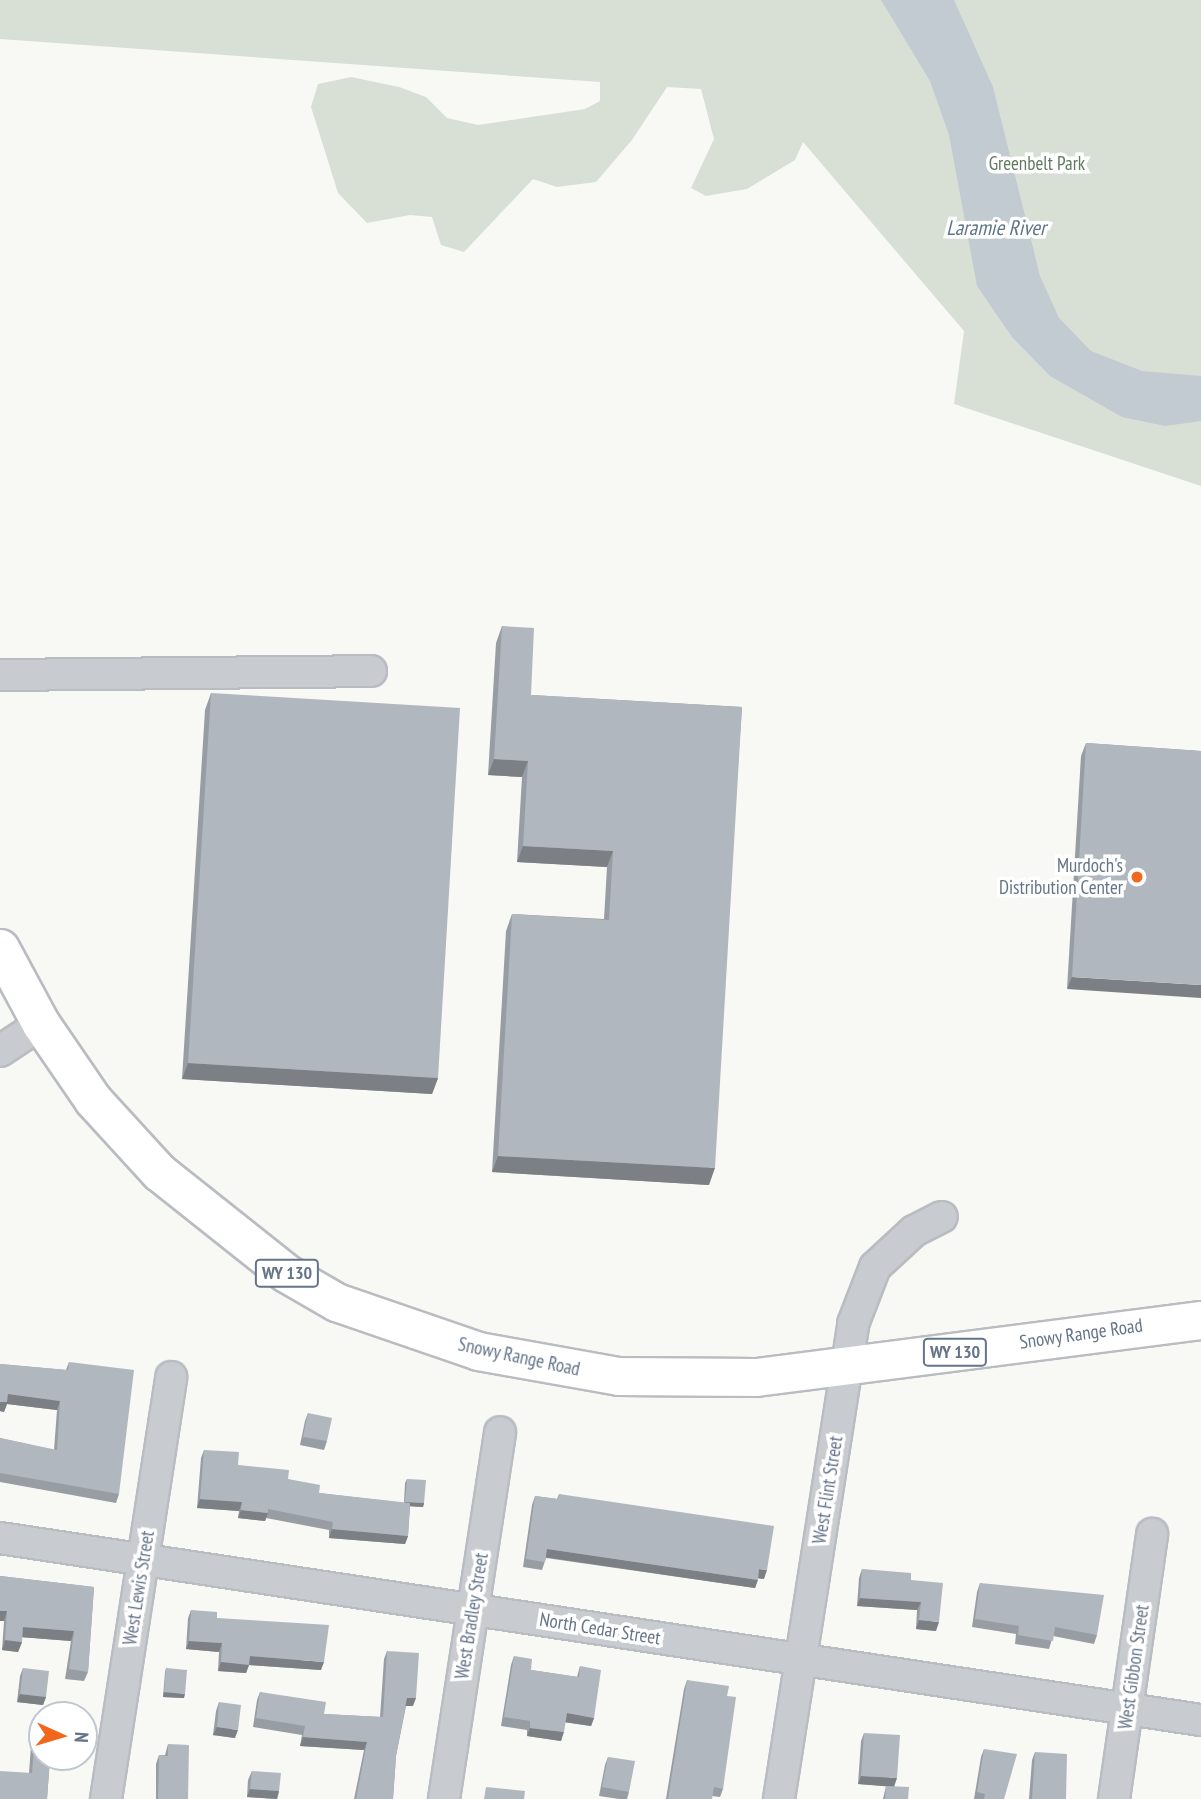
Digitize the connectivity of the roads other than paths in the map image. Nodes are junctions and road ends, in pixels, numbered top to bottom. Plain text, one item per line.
1 (371, 671) dead end
2 (0, 675) edge
3 (0, 948) edge
4 (41, 1024) junction
5 (0, 1051) edge
6 (942, 1217) dead end
7 (1201, 1320) edge
8 (848, 1368) junction
9 (171, 1377) dead end
10 (500, 1432) dead end
11 (1152, 1534) dead end
12 (0, 1538) edge
13 (143, 1560) junction
14 (473, 1610) junction
15 (801, 1660) junction
16 (1128, 1709) junction
17 (1201, 1720) edge
18 (106, 1799) edge
19 (444, 1799) edge
20 (779, 1799) edge
21 (1114, 1799) edge

1 - 2 street
3 - 4 main road, Snowy Range Road / WY 130
4 - 5 street
4 - 8 main road, Snowy Range Road / WY 130
6 - 8 street, West Flint Street
7 - 8 main road, Snowy Range Road / WY 130
8 - 15 street, West Flint Street
9 - 13 street, West Lewis Street
10 - 14 street, West Bradley Street
11 - 16 street, West Gibbon Street
12 - 13 street, North Cedar Street
13 - 14 street, North Cedar Street
13 - 18 street, West Lewis Street
14 - 15 street, North Cedar Street
14 - 19 street, West Bradley Street
15 - 16 street, North Cedar Street
15 - 20 street, West Flint Street
16 - 17 street, North Cedar Street
16 - 21 street, West Gibbon Street

